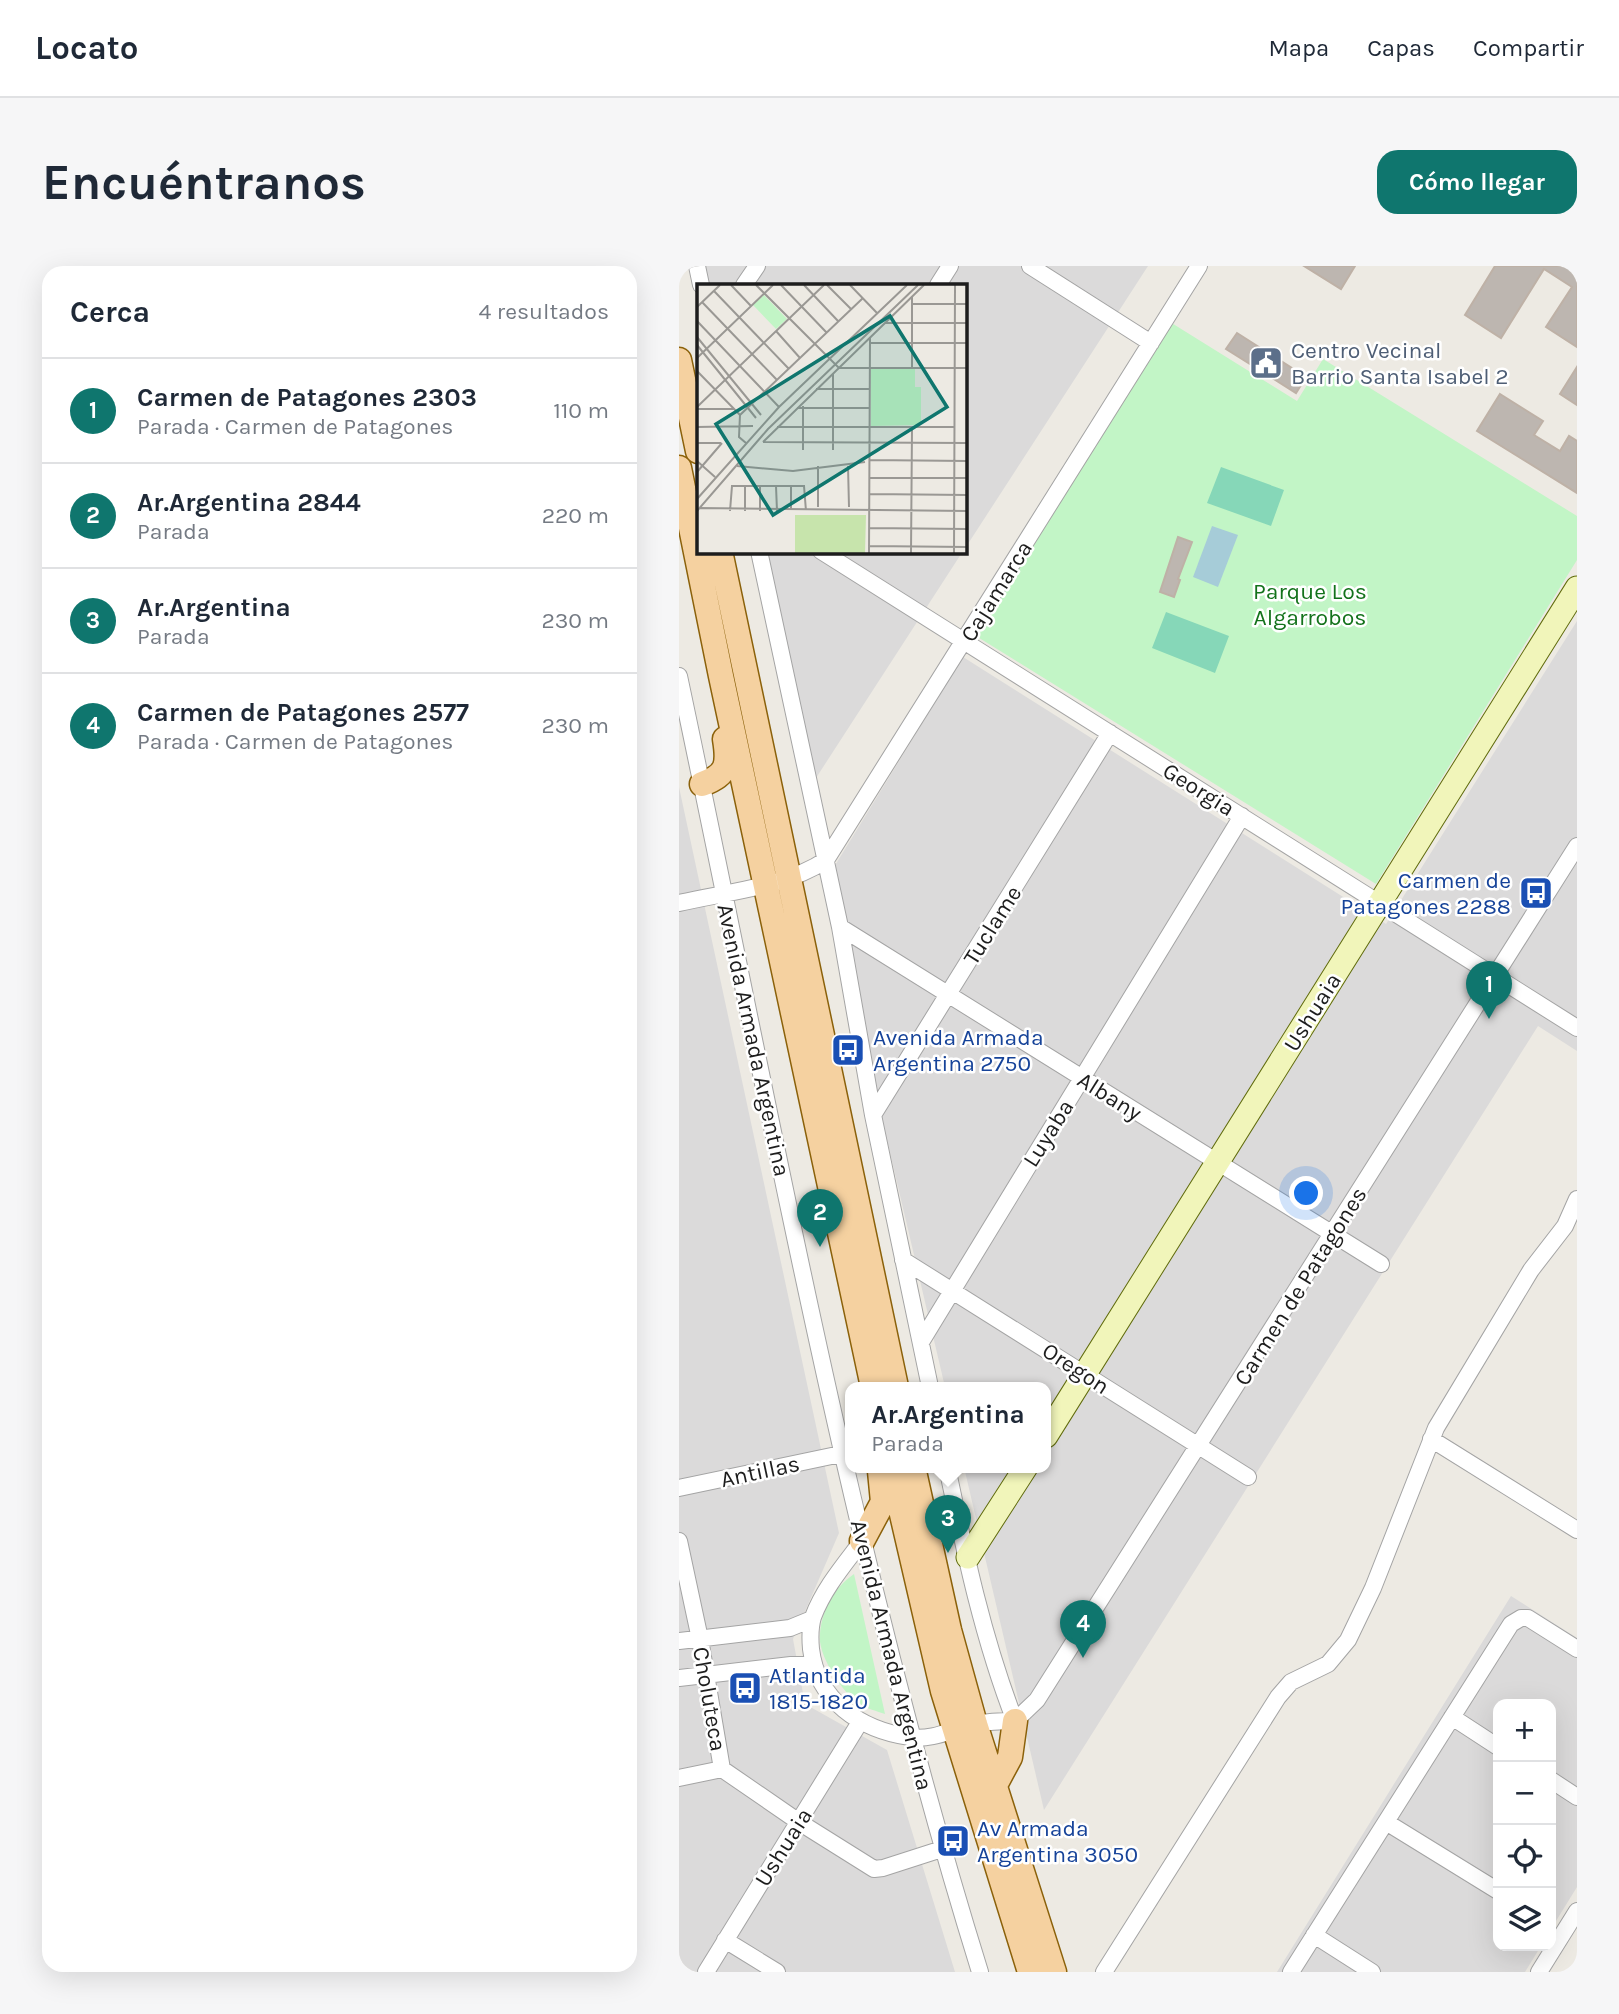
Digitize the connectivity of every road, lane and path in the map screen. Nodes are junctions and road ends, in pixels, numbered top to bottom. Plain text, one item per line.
1 (697, 266) edge
2 (757, 266) edge
3 (950, 266) edge
4 (1030, 266) edge
5 (1199, 266) edge
6 (701, 284) edge
7 (745, 284) edge
8 (939, 284) edge
9 (1151, 343) junction
10 (679, 360) edge
11 (697, 446) edge
12 (679, 468) edge
13 (720, 553) edge
14 (759, 553) edge
15 (824, 553) edge
16 (1574, 600) edge
17 (964, 641) junction
18 (679, 676) edge
19 (721, 676) junction
20 (1110, 733) junction
21 (702, 784) junction
22 (1242, 816) junction
23 (1577, 846) edge
24 (826, 860) junction
25 (778, 881) junction
26 (722, 892) junction
27 (679, 903) edge
28 (1380, 903) junction
29 (840, 927) junction
30 (1496, 977) junction
31 (949, 995) junction
32 (1577, 1028) edge
33 (1081, 1078) junction
34 (873, 1115) junction
35 (1218, 1163) junction
36 (1577, 1199) edge
37 (1571, 1230) edge
38 (1332, 1235) junction
39 (903, 1260) junction
40 (1381, 1264) dead end
41 (952, 1288) junction
42 (921, 1342) junction
43 (1086, 1374) junction
44 (869, 1379) edge
45 (895, 1382) edge
46 (929, 1382) edge
47 (1051, 1428) edge
48 (1431, 1439) junction
49 (1198, 1446) junction
50 (841, 1454) junction
51 (845, 1471) edge
52 (846, 1473) edge
53 (880, 1473) edge
54 (892, 1473) edge
55 (914, 1473) edge
56 (948, 1473) edge
57 (1022, 1473) edge
58 (1248, 1477) dead end
59 (679, 1488) edge
60 (1577, 1530) edge
61 (679, 1541) edge
62 (862, 1541) junction
63 (968, 1557) junction
64 (812, 1619) junction
65 (700, 1639) junction
66 (679, 1641) edge
67 (1577, 1649) edge
68 (813, 1665) junction
69 (706, 1674) junction
70 (679, 1678) edge
71 (1452, 1717) junction
72 (1015, 1721) junction
73 (860, 1722) junction
74 (965, 1727) junction
75 (912, 1738) junction
76 (1493, 1744) edge
77 (722, 1769) junction
78 (679, 1778) edge
79 (1556, 1783) edge
80 (995, 1784) junction
81 (1577, 1797) edge
82 (799, 1822) junction
83 (1386, 1822) junction
84 (942, 1849) junction
85 (1493, 1888) edge
86 (1577, 1911) edge
87 (1558, 1927) edge
88 (1314, 1936) junction
89 (725, 1940) junction
90 (705, 1972) edge
91 (777, 1972) edge
92 (980, 1972) edge
93 (1030, 1972) edge
94 (1054, 1972) edge
95 (1104, 1972) edge
96 (1290, 1972) edge
97 (1372, 1972) edge
98 (1539, 1972) edge

1 - 6 street
2 - 7 street
3 - 8 street
4 - 9 street
5 - 9 street, Cajamarca
9 - 17 street, Cajamarca
10 - 11 main road
12 - 19 main road, Avenida Armada Argentina
13 - 25 main road, Avenida Armada Argentina
14 - 24 street
15 - 17 street, Georgia
16 - 28 main road, Ushuaia
17 - 20 street, Georgia
17 - 24 street, Cajamarca
18 - 21 street, Avenida Armada Argentina
19 - 21 main road
19 - 25 main road, Avenida Armada Argentina
20 - 22 street, Georgia
20 - 31 street, Tuclame
21 - 26 street, Avenida Armada Argentina
22 - 28 street, Georgia
22 - 33 street, Luyaba
23 - 30 street, Carmen de Patagones
24 - 25 street, Cajamarca
24 - 29 street
25 - 26 street, Cajamarca
25 - 44 main road, Avenida Armada Argentina
25 - 45 main road, Avenida Armada Argentina
26 - 27 street, Cajamarca
26 - 50 street, Avenida Armada Argentina
28 - 30 street, Georgia
28 - 35 main road, Ushuaia
29 - 31 street, Albany
29 - 34 street
30 - 32 street, Georgia
30 - 38 street, Carmen de Patagones
31 - 33 street, Albany
31 - 34 street, Tuclame
33 - 35 street, Albany
33 - 41 street, Luyaba
34 - 39 street
35 - 38 street, Albany
35 - 43 main road, Ushuaia
36 - 37 street
37 - 48 street
38 - 40 street, Albany
38 - 49 street, Carmen de Patagones
39 - 41 street, Oregon
39 - 42 street
41 - 42 street, Luyaba
41 - 43 street, Oregon
42 - 46 street
43 - 47 main road, Ushuaia
43 - 49 street, Oregon
48 - 60 street
48 - 95 street
49 - 58 street, Oregon
49 - 72 street, Carmen de Patagones
50 - 51 street, Avenida Armada Argentina
50 - 59 street, Antillas
52 - 62 street, Avenida Armada Argentina
53 - 62 main road
54 - 74 main road, Avenida Armada Argentina
55 - 74 main road, Avenida Armada Argentina
56 - 63 street
57 - 63 main road
61 - 65 street, Choluteca
62 - 64 street
62 - 75 street, Avenida Armada Argentina
63 - 72 street
64 - 65 street
64 - 68 street
65 - 66 street
65 - 69 street, Choluteca
67 - 71 street
68 - 69 street
68 - 73 street
69 - 70 street
69 - 77 street, Choluteca
71 - 76 street
71 - 83 street
72 - 74 street
72 - 80 main road
73 - 75 street
73 - 82 street, Ushuaia
74 - 75 street
74 - 80 main road, Avenida Armada Argentina
74 - 93 main road, Avenida Armada Argentina
75 - 84 street, Avenida Armada Argentina
77 - 78 street
77 - 82 street, Choluteca
79 - 81 street
80 - 94 main road, Avenida Armada Argentina
82 - 84 street, Choluteca
82 - 89 street, Ushuaia
83 - 85 street
83 - 88 street
84 - 92 street, Avenida Armada Argentina
86 - 87 street
87 - 98 street
88 - 96 street
88 - 97 street
89 - 90 street, Ushuaia
89 - 91 street

